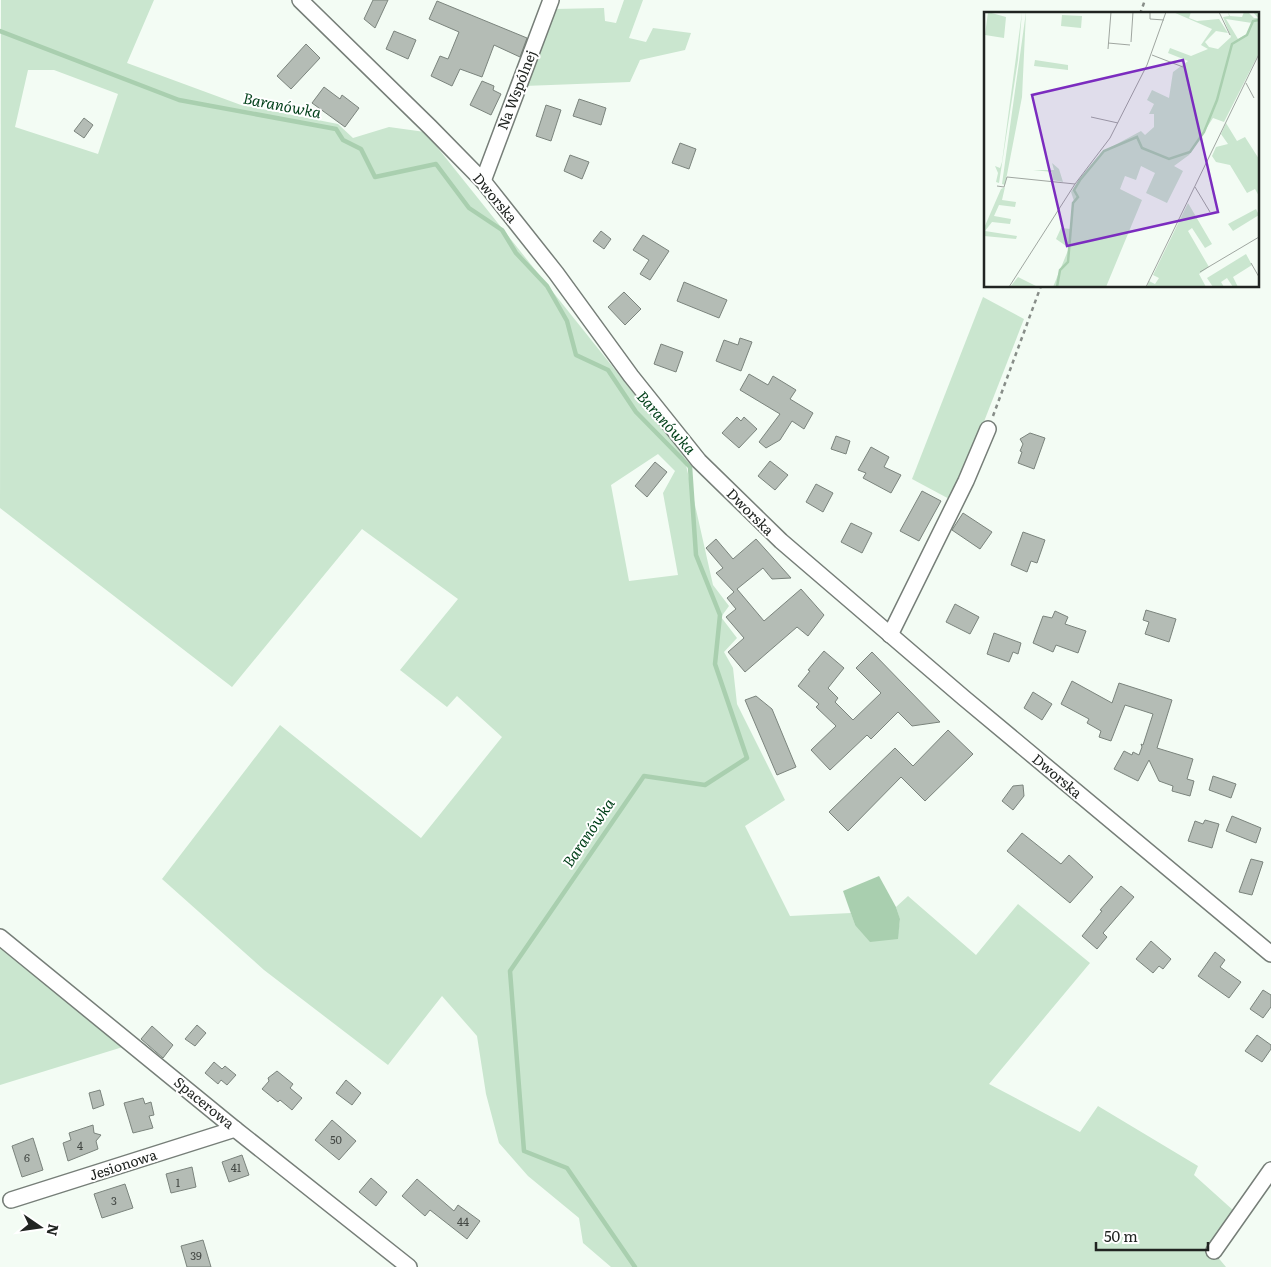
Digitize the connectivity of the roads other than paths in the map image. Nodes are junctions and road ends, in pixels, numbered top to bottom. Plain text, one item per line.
1 (300, 0) edge
2 (551, 0) edge
3 (483, 181) junction
4 (988, 429) road end
5 (890, 635) junction
6 (0, 937) edge
7 (1271, 954) edge
8 (236, 1129) junction
9 (1271, 1170) edge
10 (11, 1200) dead end
11 (1214, 1251) dead end
12 (409, 1267) edge

1 - 3 street, Dworska
2 - 3 street, Na Wspólnej
3 - 5 street, Dworska
4 - 5 street
5 - 7 street, Dworska
6 - 8 street, Spacerowa
8 - 10 street, Jesionowa
8 - 12 street, Spacerowa
9 - 11 street

